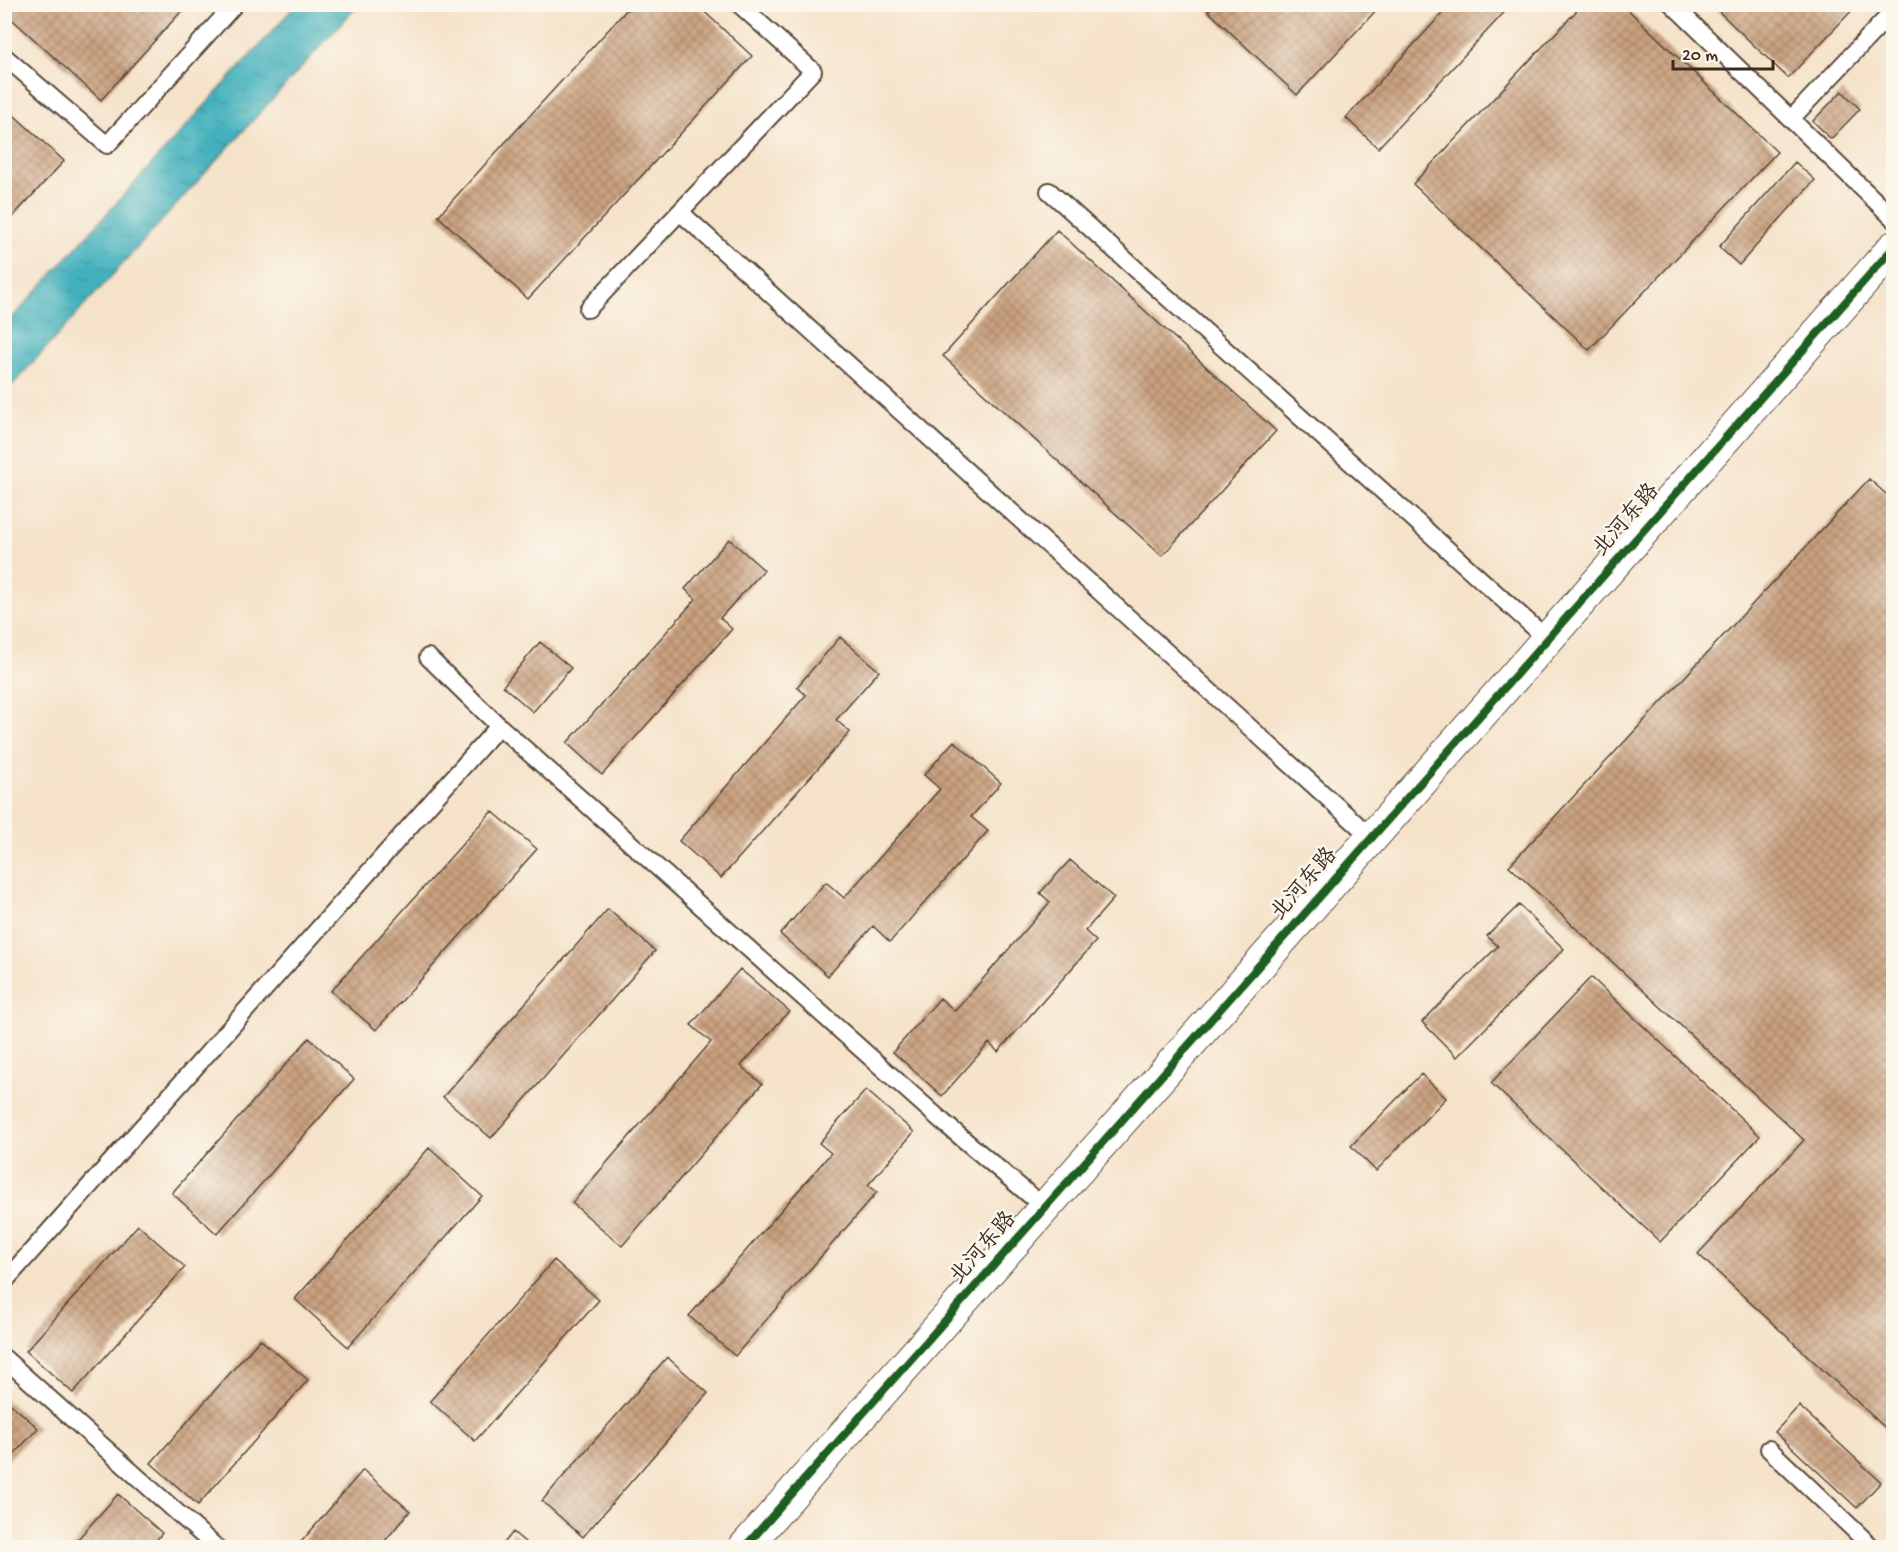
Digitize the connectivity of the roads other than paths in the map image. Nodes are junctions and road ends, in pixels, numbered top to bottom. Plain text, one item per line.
1 (235, 4) edge
2 (739, 4) edge
3 (1672, 4) edge
4 (1893, 10) edge
5 (4, 56) edge
6 (1792, 118) junction
7 (1049, 191) dead end
8 (680, 212) junction
9 (1893, 219) edge
10 (1893, 247) edge
11 (588, 309) dead end
12 (1547, 639) junction
13 (428, 657) dead end
14 (500, 726) junction
15 (1372, 837) junction
16 (1045, 1208) junction
17 (4, 1282) edge
18 (4, 1358) edge
19 (1769, 1449) dead end
20 (1873, 1547) edge
21 (217, 1548) edge
22 (744, 1548) edge

1 - 5 lane
2 - 8 lane
3 - 6 lane
4 - 6 lane
6 - 9 lane
7 - 12 lane
8 - 11 lane
8 - 15 lane
10 - 12 street, 北河东路
12 - 15 street, 北河东路
13 - 14 lane
14 - 16 lane
14 - 17 lane
15 - 16 street, 北河东路
16 - 22 street, 北河东路
18 - 21 lane
19 - 20 lane

